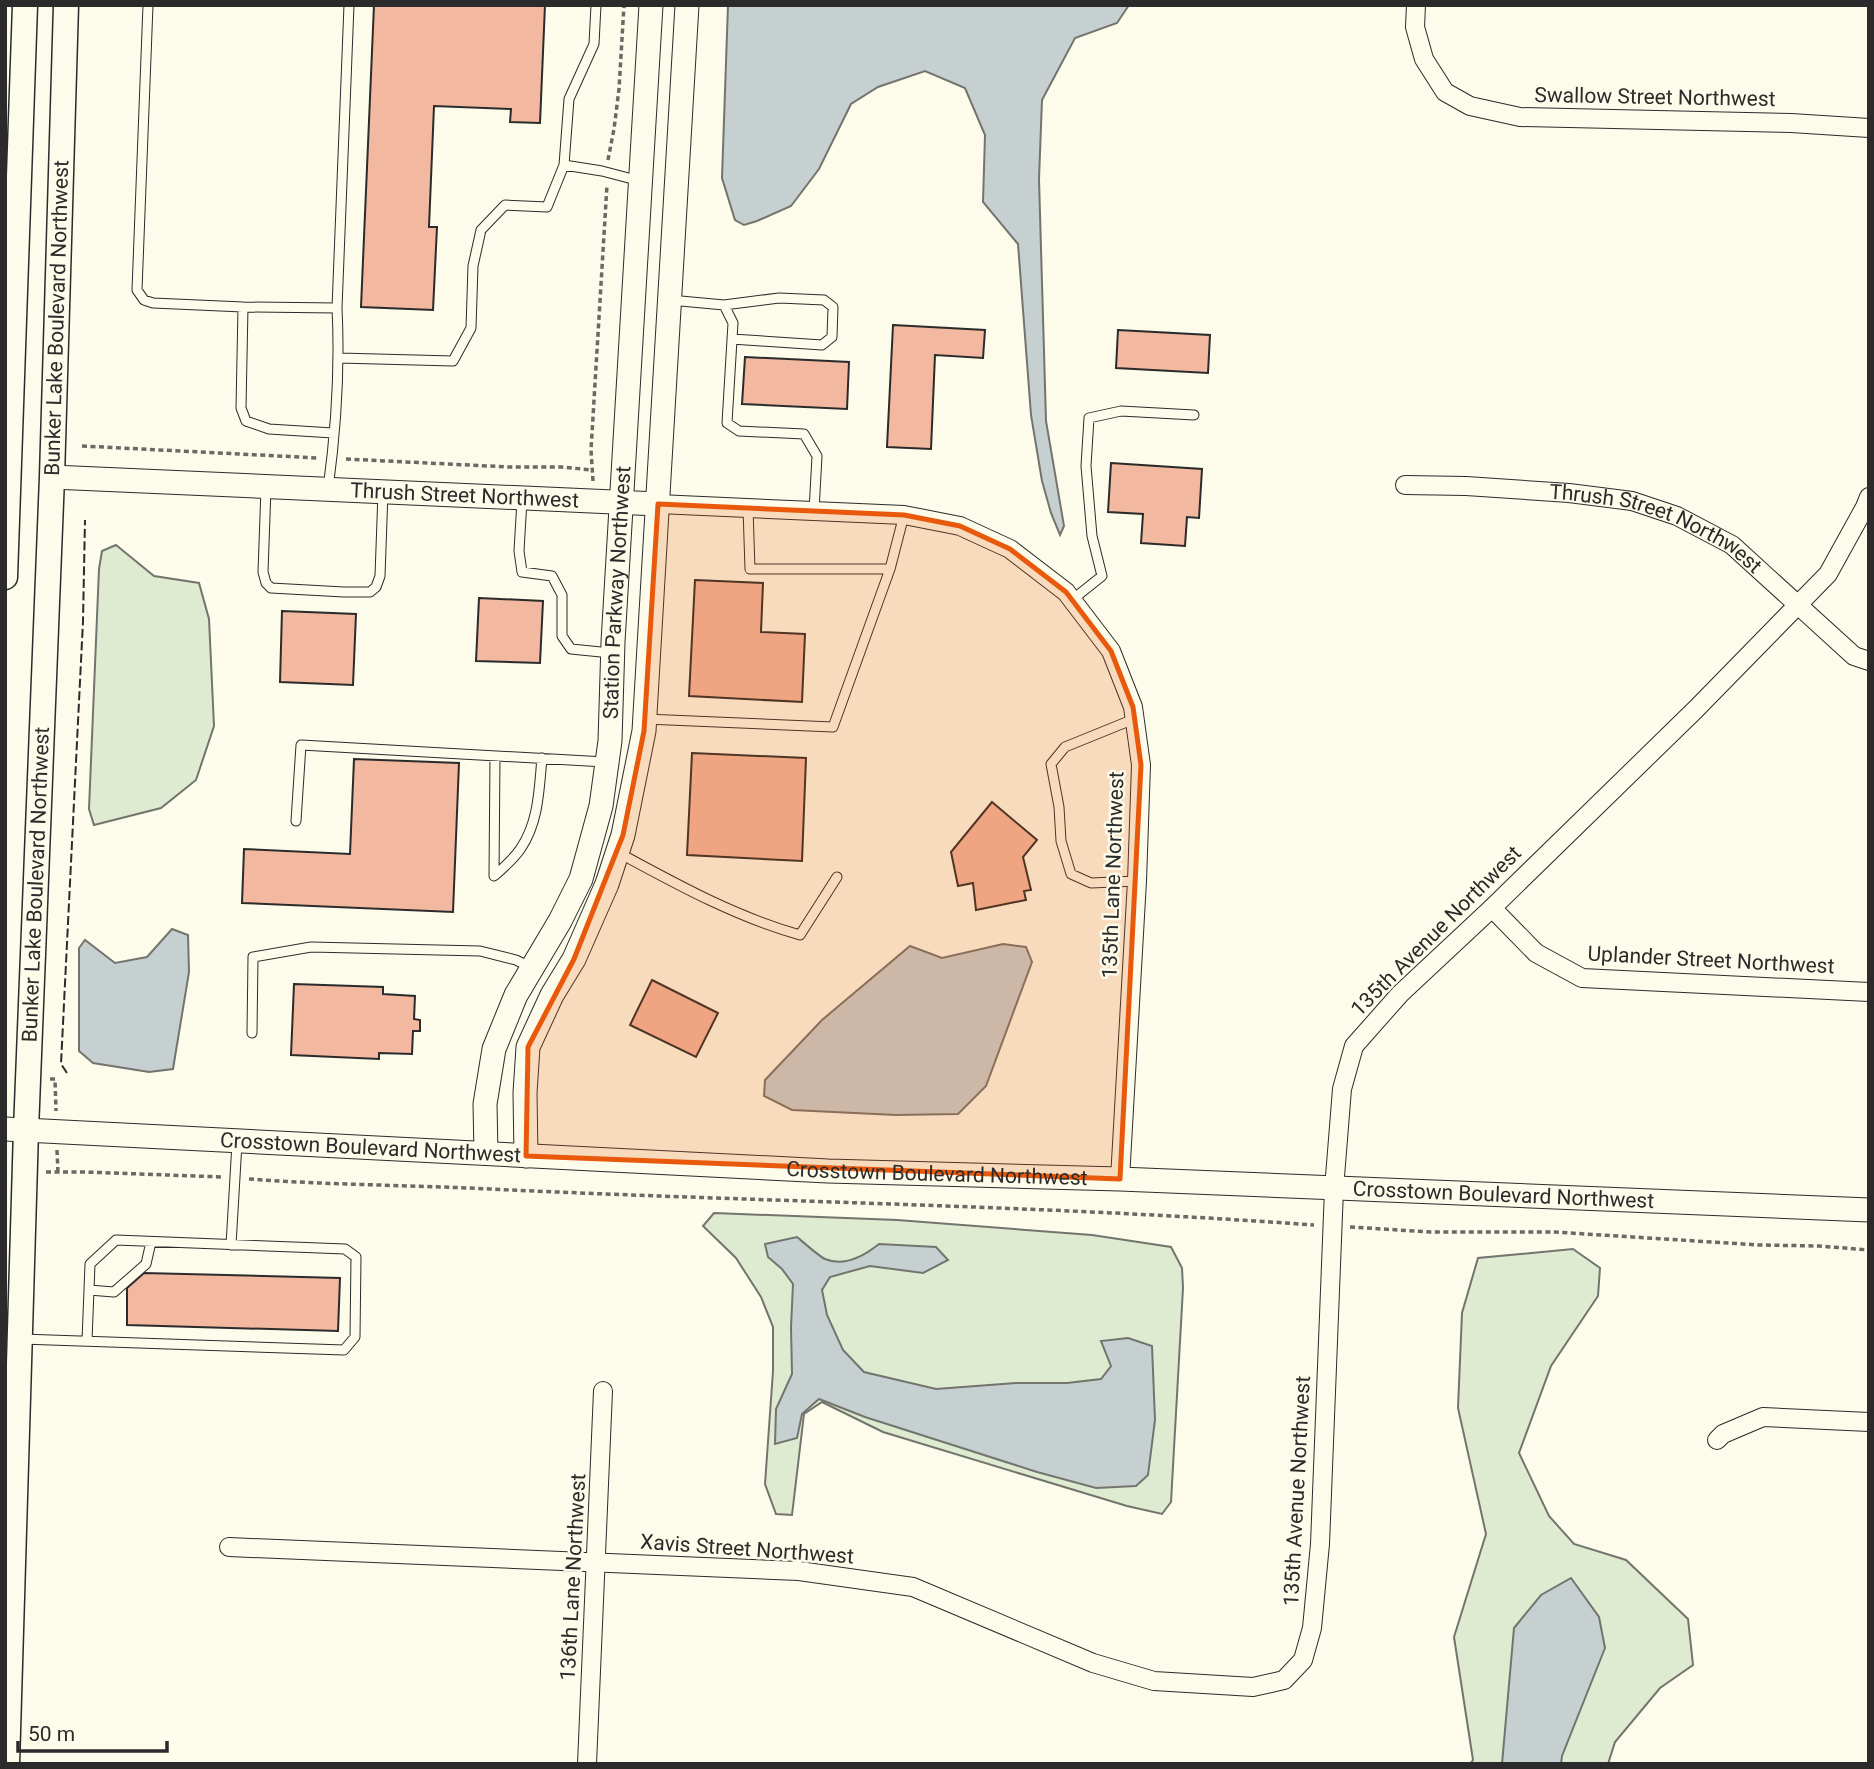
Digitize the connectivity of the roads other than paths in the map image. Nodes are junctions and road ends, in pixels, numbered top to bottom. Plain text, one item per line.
1 (25, 5) edge
2 (66, 5) edge
3 (148, 5) edge
4 (349, 5) edge
5 (596, 5) edge
6 (651, 5) edge
7 (687, 5) edge
8 (1416, 5) edge
9 (1869, 128) edge
10 (564, 165) junction
11 (641, 182) junction
12 (670, 300) junction
13 (724, 305) junction
14 (243, 307) junction
15 (337, 308) junction
16 (732, 339) junction
17 (339, 358) junction
18 (1194, 415) dead end
19 (333, 433) junction
20 (7, 474) edge
21 (52, 477) junction
22 (1405, 485) dead end
23 (266, 486) junction
24 (328, 489) junction
25 (383, 492) junction
26 (1869, 497) edge
27 (522, 498) junction
28 (623, 503) junction
29 (658, 504) junction
30 (748, 508) junction
31 (814, 511) junction
32 (904, 515) junction
33 (890, 569) junction
34 (5, 577) edge
35 (1069, 596) junction
36 (1798, 604) junction
37 (613, 653) junction
38 (1869, 661) edge
39 (644, 719) junction
40 (1134, 719) junction
41 (495, 756) junction
42 (542, 758) junction
43 (607, 762) junction
44 (636, 766) junction
45 (296, 821) dead end
46 (618, 852) junction
47 (836, 877) dead end
48 (1137, 881) junction
49 (1492, 908) junction
50 (532, 967) junction
51 (559, 981) junction
52 (1869, 992) edge
53 (251, 1033) dead end
54 (16, 1130) edge
55 (237, 1141) junction
56 (486, 1153) junction
57 (526, 1156) junction
58 (1120, 1179) junction
59 (1334, 1189) junction
60 (1869, 1210) edge
61 (151, 1242) junction
62 (231, 1245) junction
63 (89, 1290) junction
64 (20, 1339) junction
65 (87, 1341) junction
66 (603, 1391) dead end
67 (1869, 1422) edge
68 (1717, 1440) dead end
69 (229, 1547) dead end
70 (597, 1562) junction
71 (1284, 1680) joint
72 (7, 1764) edge
73 (587, 1764) edge

1 - 20 main road, Bunker Lake Boulevard Northwest
2 - 21 main road, Bunker Lake Boulevard Northwest
3 - 14 lane
4 - 15 lane
5 - 10 lane
6 - 11 street, Station Parkway Northwest
7 - 12 street, Station Parkway Northwest
8 - 9 street, Swallow Street Northwest
10 - 11 lane
10 - 17 lane
11 - 28 street, Station Parkway Northwest
12 - 13 lane
12 - 29 street, Station Parkway Northwest
13 - 16 lane
13 - 16 lane
14 - 15 lane
14 - 19 lane
15 - 17 lane
16 - 31 lane
17 - 19 lane
18 - 35 lane
19 - 24 lane
20 - 34 main road, Bunker Lake Boulevard Northwest
21 - 23 street, Thrush Street Northwest
21 - 54 main road, Bunker Lake Boulevard Northwest
22 - 36 street, Thrush Street Northwest
23 - 24 street, Thrush Street Northwest
23 - 25 lane
24 - 25 street, Thrush Street Northwest
25 - 27 street, Thrush Street Northwest
26 - 36 street, 135th Avenue Northwest
27 - 28 street, Thrush Street Northwest
27 - 37 lane
28 - 29 street, Thrush Street Northwest
28 - 37 street, Station Parkway Northwest
29 - 30 street, Thrush Street Northwest
29 - 39 street, Station Parkway Northwest
30 - 31 street, Thrush Street Northwest
30 - 33 lane
31 - 32 street, Thrush Street Northwest
32 - 33 lane
32 - 35 street, Thrush Street Northwest
33 - 39 lane
35 - 40 street, 135th Lane Northwest
36 - 38 street, Thrush Street Northwest
36 - 49 street, 135th Avenue Northwest
37 - 43 street, Station Parkway Northwest
39 - 44 street, Station Parkway Northwest
40 - 48 street, 135th Lane Northwest
40 - 48 lane
41 - 42 lane
41 - 42 lane
41 - 45 lane
42 - 43 lane
43 - 44 street
43 - 50 street, Station Parkway Northwest
44 - 46 street, Station Parkway Northwest
46 - 47 lane
46 - 51 street, Station Parkway Northwest
48 - 58 street, 135th Lane Northwest
49 - 52 street, Uplander Street Northwest
49 - 59 street, 135th Avenue Northwest
50 - 51 street
50 - 53 lane
50 - 56 street, Station Parkway Northwest
51 - 57 street, Station Parkway Northwest
54 - 55 street, Crosstown Boulevard Northwest
54 - 64 main road, Bunker Lake Boulevard Northwest
55 - 56 street, Crosstown Boulevard Northwest
55 - 62 lane
56 - 57 street, Crosstown Boulevard Northwest
57 - 58 street, Crosstown Boulevard Northwest
58 - 59 street, Crosstown Boulevard Northwest
59 - 60 street, Crosstown Boulevard Northwest
59 - 71 street, 135th Avenue Northwest
61 - 62 lane
61 - 63 lane
61 - 63 lane
62 - 65 lane
63 - 65 lane
64 - 65 lane
64 - 72 main road, Bunker Lake Boulevard Northwest
66 - 70 street, 136th Lane Northwest
67 - 68 street
69 - 70 street, Xavis Street Northwest
70 - 71 street, Xavis Street Northwest
70 - 73 street, 136th Lane Northwest

